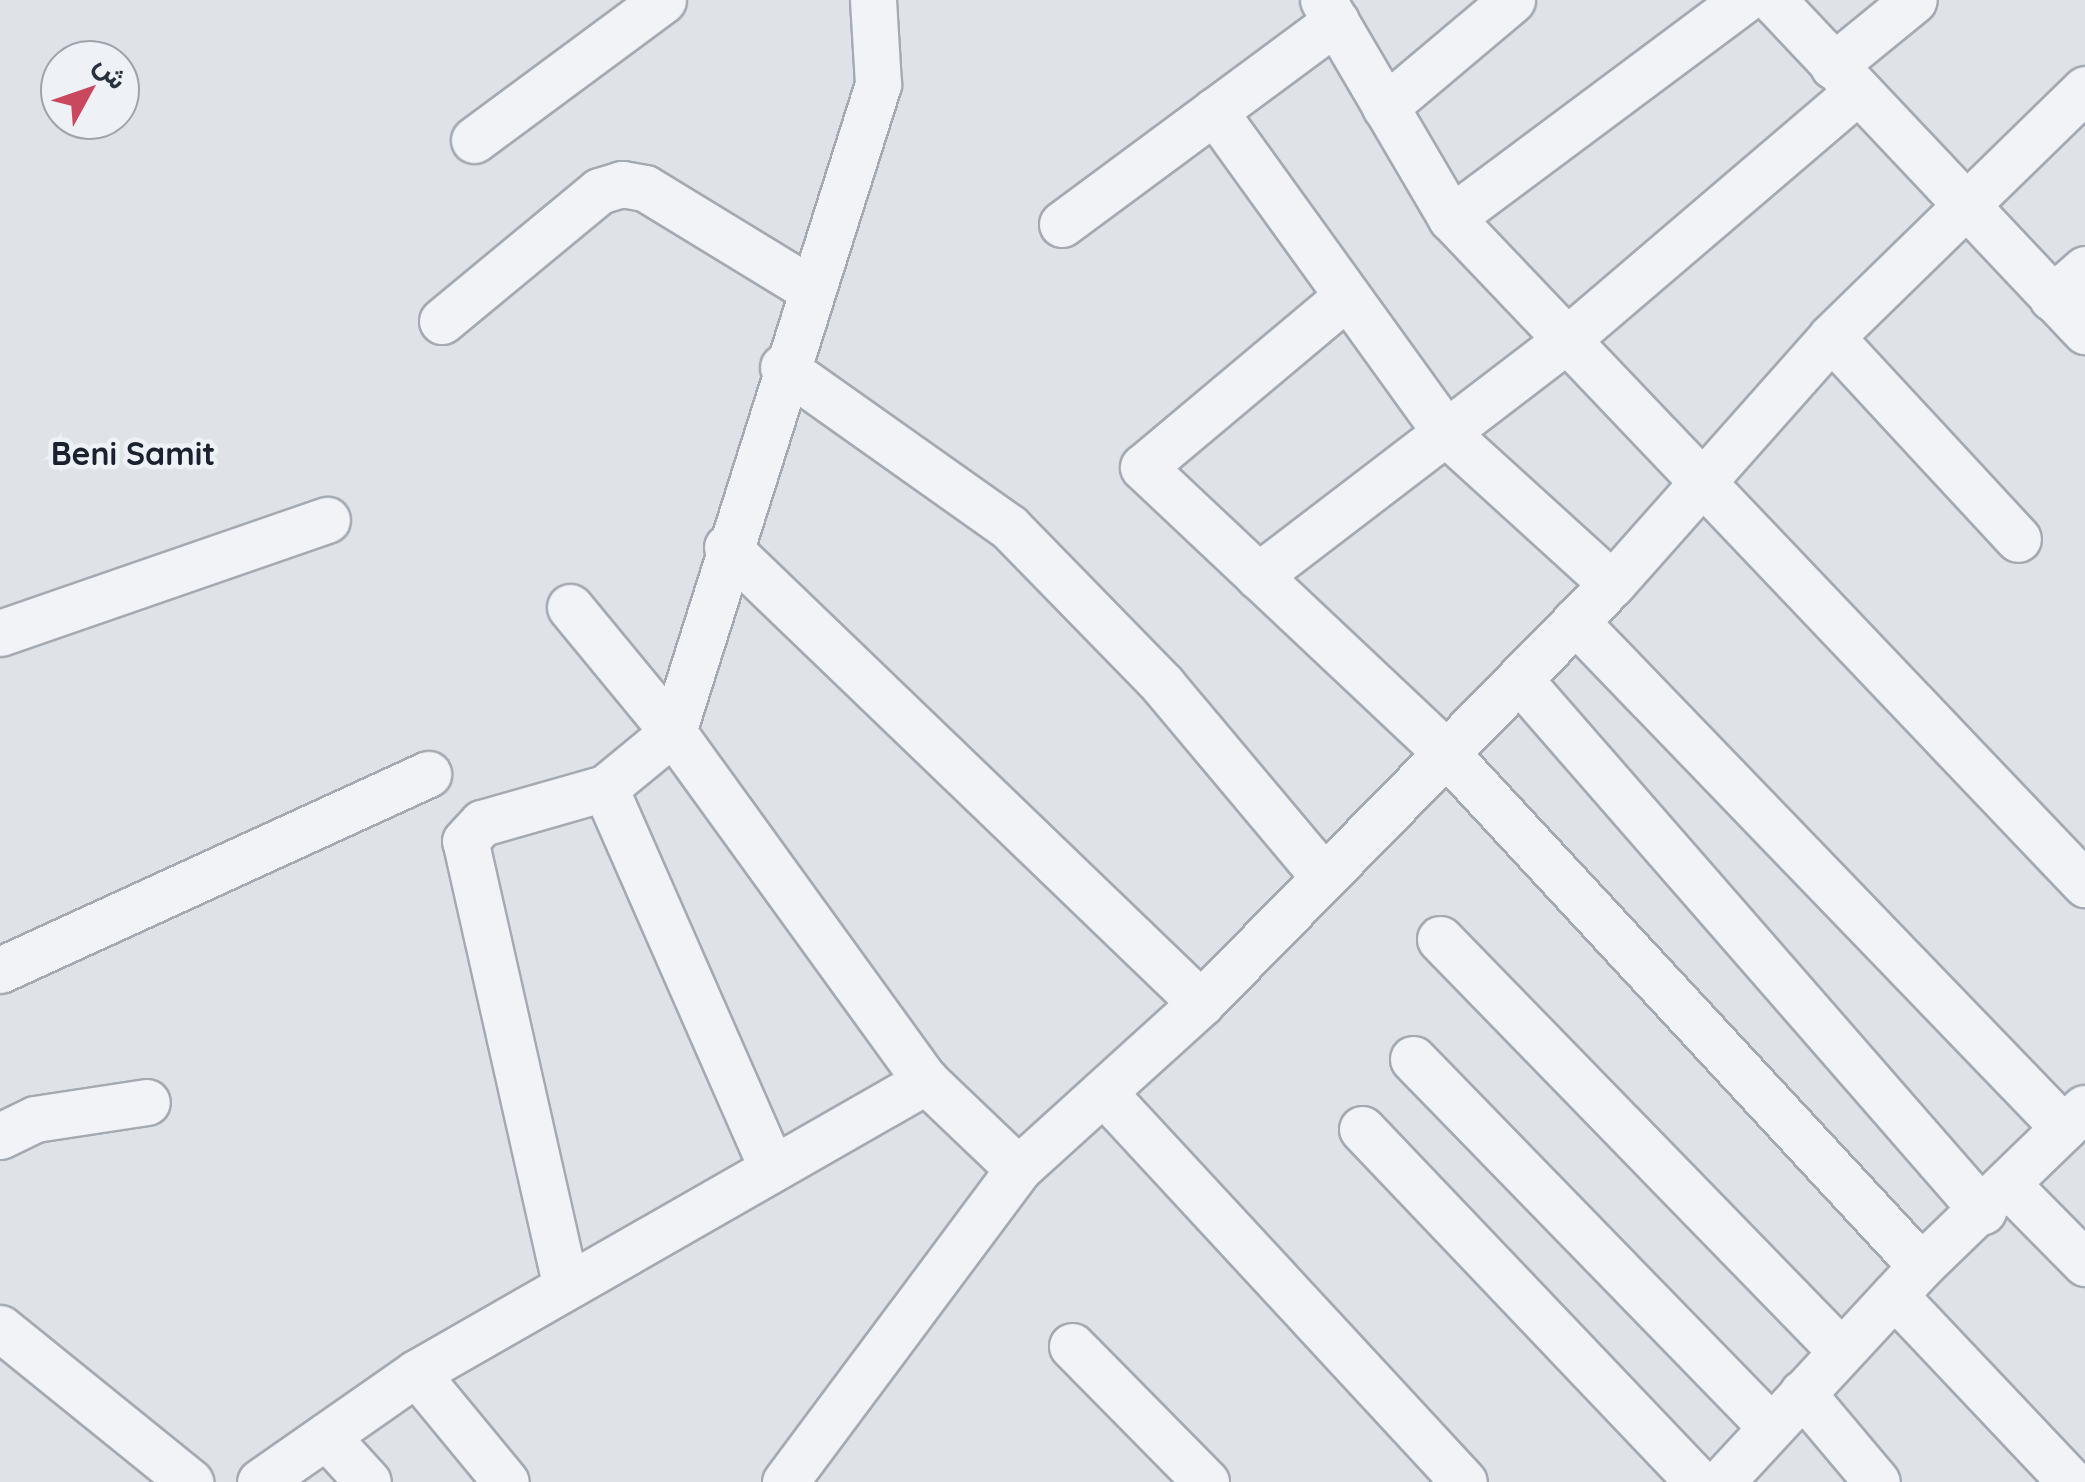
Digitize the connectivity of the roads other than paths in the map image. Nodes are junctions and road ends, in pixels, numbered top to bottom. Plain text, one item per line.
1 (662, 0) edge
2 (873, 0) edge
3 (1512, 0) edge
4 (1744, 0) edge
5 (1772, 0) edge
6 (1914, 0) edge
7 (1329, 11) edge
8 (1845, 79) junction
9 (2085, 89) edge
10 (1386, 107) junction
11 (1214, 111) junction
12 (474, 140) dead end
13 (1960, 208) junction
14 (1451, 218) junction
15 (1062, 224) dead end
16 (2085, 269) edge
17 (808, 287) junction
18 (1347, 296) junction
19 (2052, 298) junction
20 (442, 321) dead end
21 (2085, 331) edge
22 (1832, 336) junction
23 (1564, 342) junction
24 (784, 366) junction
25 (1446, 432) junction
26 (1698, 486) junction
27 (327, 520) dead end
28 (2018, 539) dead end
29 (727, 547) junction
30 (1258, 576) junction
31 (1612, 584) junction
32 (570, 607) dead end
33 (1575, 621) junction
34 (5, 622) edge
35 (1519, 678) junction
36 (672, 732) junction
37 (1446, 753) junction
38 (428, 774) dead end
39 (606, 788) junction
40 (1324, 877) junction
41 (2085, 884) edge
42 (1440, 939) dead end
43 (0, 970) edge
44 (1201, 1003) junction
45 (1414, 1059) dead end
46 (926, 1081) junction
47 (1104, 1092) junction
48 (147, 1102) dead end
49 (2074, 1118) edge
50 (1362, 1129) dead end
51 (0, 1136) edge
52 (770, 1167) junction
53 (1018, 1169) junction
54 (1996, 1198) junction
55 (2085, 1263) edge
56 (1907, 1280) junction
57 (565, 1283) junction
58 (0, 1328) edge
59 (1072, 1346) dead end
60 (1841, 1351) junction
61 (416, 1372) junction
62 (1802, 1393) junction
63 (1770, 1427) junction
64 (326, 1436) junction
65 (190, 1482) edge
66 (260, 1482) edge
67 (368, 1482) edge
68 (506, 1482) edge
69 (784, 1482) edge
70 (1206, 1482) edge
71 (1464, 1482) edge
72 (1698, 1482) edge
73 (1721, 1482) edge
74 (1877, 1482) edge
75 (2071, 1482) edge

1 - 12 street
2 - 17 street
3 - 10 street
4 - 14 street
5 - 8 street
6 - 8 street
7 - 10 street
7 - 11 street
8 - 13 street
8 - 23 street
9 - 13 street
10 - 14 street
11 - 15 street
11 - 18 street
13 - 19 street
13 - 22 street
14 - 23 street
16 - 19 street
17 - 20 street
17 - 24 street
18 - 25 street
18 - 30 street
19 - 21 street
22 - 26 street
22 - 28 street
23 - 25 street
23 - 26 street
24 - 29 street
24 - 40 street
25 - 30 street
25 - 31 street
26 - 31 street
26 - 41 street
27 - 34 street
29 - 36 street
29 - 44 street
30 - 37 street
31 - 33 street
32 - 36 street
33 - 35 street
33 - 49 street
35 - 37 street
35 - 54 street
36 - 39 street
36 - 46 street
37 - 40 street
37 - 56 street
38 - 43 street
39 - 52 street
39 - 57 street
40 - 44 street
42 - 60 street
44 - 47 street
45 - 63 street
46 - 52 street
46 - 53 street
47 - 53 street
47 - 71 street
48 - 51 street
49 - 54 street
50 - 72 street
52 - 57 street
53 - 69 street
54 - 55 street
54 - 56 street
56 - 60 street
56 - 75 street
57 - 61 street
58 - 65 street
59 - 70 street
60 - 62 street
61 - 64 street
61 - 68 street
62 - 63 street
62 - 74 street
63 - 73 street
64 - 66 street
64 - 67 street

